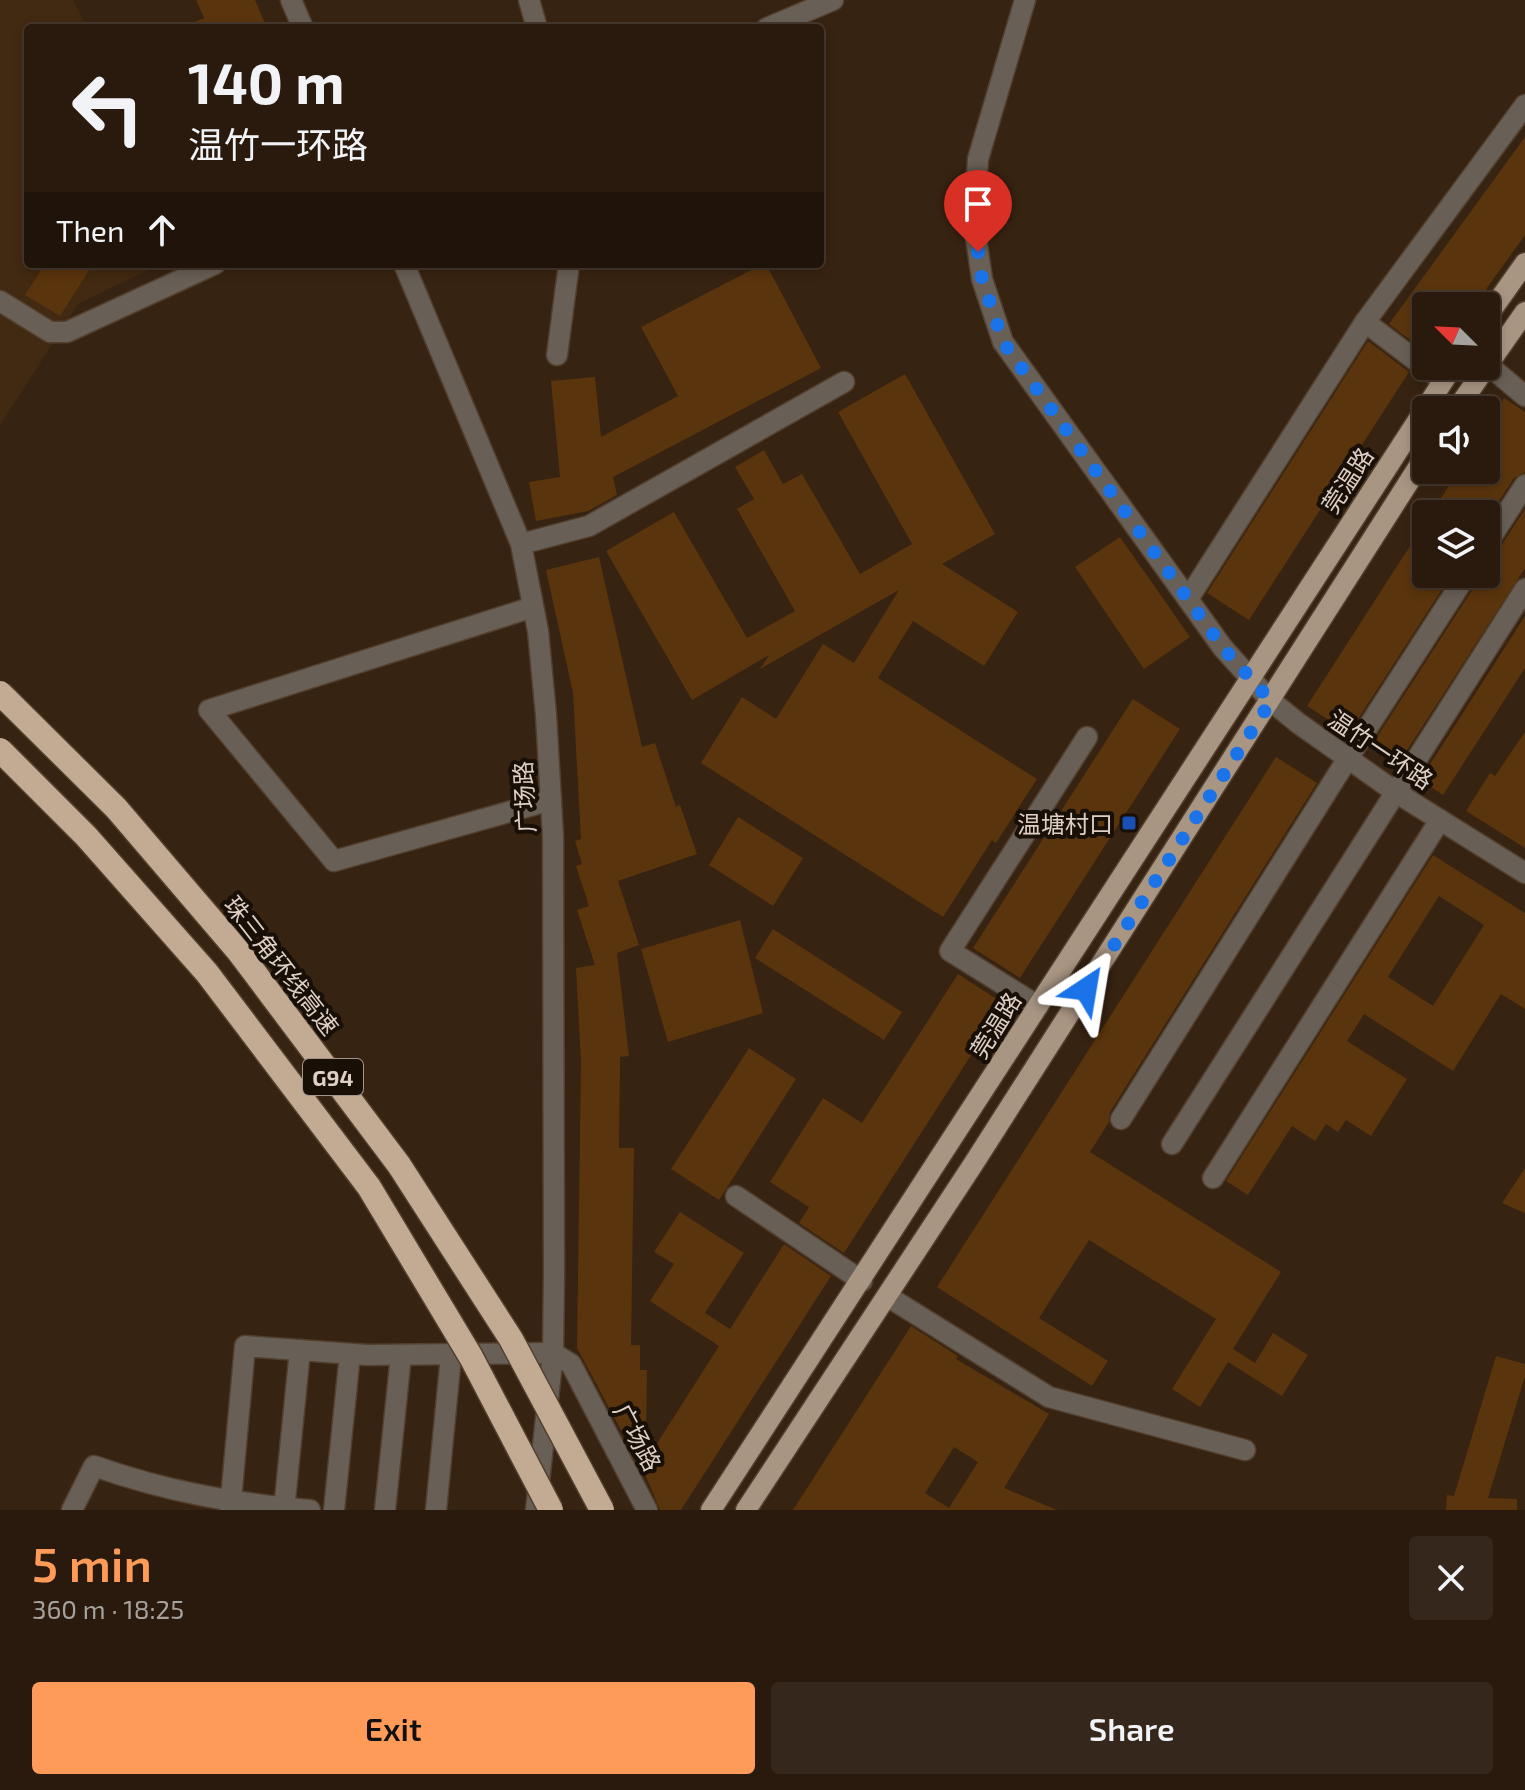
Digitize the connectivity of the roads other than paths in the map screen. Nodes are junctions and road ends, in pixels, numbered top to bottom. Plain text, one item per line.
1 (291, 0) edge
2 (529, 0) edge
3 (833, 0) edge
4 (1025, 0) edge
5 (301, 24) edge
6 (536, 24) edge
7 (776, 24) edge
8 (1525, 105) edge
9 (1525, 263) edge
10 (206, 268) edge
11 (406, 268) edge
12 (568, 268) edge
13 (1500, 298) edge
14 (0, 301) edge
15 (1525, 312) edge
16 (1365, 322) junction
17 (1500, 348) edge
18 (1412, 351) edge
19 (557, 355) dead end
20 (1500, 375) edge
21 (1444, 380) edge
22 (844, 382) dead end
23 (1525, 396) edge
24 (1412, 477) edge
25 (1525, 485) edge
26 (1500, 523) edge
27 (521, 544) junction
28 (1458, 588) edge
29 (1525, 589) edge
30 (1188, 599) junction
31 (533, 607) junction
32 (1249, 679) junction
33 (0, 693) edge
34 (1271, 701) junction
35 (1087, 737) dead end
36 (0, 750) edge
37 (1348, 758) junction
38 (1397, 793) junction
39 (551, 800) junction
40 (1440, 820) junction
41 (1525, 873) edge
42 (1038, 1006) junction
43 (1121, 1119) dead end
44 (1172, 1144) dead end
45 (1213, 1178) dead end
46 (736, 1196) dead end
47 (862, 1281) junction
48 (887, 1296) junction
49 (300, 1350) junction
50 (553, 1353) junction
51 (350, 1354) junction
52 (401, 1355) junction
53 (451, 1356) junction
54 (1245, 1450) dead end
55 (231, 1506) edge
56 (284, 1509) edge
57 (72, 1510) edge
58 (310, 1510) edge
59 (334, 1510) edge
60 (385, 1510) edge
61 (436, 1510) edge
62 (536, 1510) edge
63 (551, 1510) edge
64 (602, 1510) edge
65 (633, 1510) edge
66 (647, 1510) edge
67 (711, 1510) edge
68 (746, 1510) edge

1 - 5 street
2 - 6 street
3 - 7 street
4 - 30 street, 温竹一环路
8 - 16 street
9 - 13 main road
10 - 14 street
11 - 27 street, 广场路
12 - 19 street
15 - 17 main road
16 - 18 street
16 - 30 street
20 - 23 street
21 - 32 main road, 莞温路
22 - 27 street
24 - 34 main road
25 - 26 street
27 - 31 street, 广场路
28 - 37 street
29 - 38 street
30 - 32 street, 温竹一环路
31 - 39 street, 广场路
31 - 39 street
32 - 34 street, 温竹一环路
32 - 42 main road, 莞温路
33 - 64 highway, 珠三角环线高速 / G94, bridge
34 - 37 street, 温竹一环路
34 - 48 main road
35 - 42 street
36 - 63 highway, G94, bridge
37 - 38 street, 温竹一环路
37 - 43 street
38 - 40 street, 温竹一环路
38 - 44 street
39 - 50 street, 广场路
40 - 41 street, 温竹一环路
40 - 45 street
42 - 47 main road, 莞温路
46 - 47 street
47 - 67 main road, 莞温路
48 - 54 street
48 - 68 main road
49 - 51 street
49 - 55 street
49 - 56 street
50 - 53 street
50 - 62 street, 广场路
50 - 65 street, 广场路
50 - 66 street, 广场路
51 - 52 street
51 - 59 street
52 - 53 street
52 - 60 street
53 - 61 street
55 - 56 street
55 - 57 street
56 - 58 street

